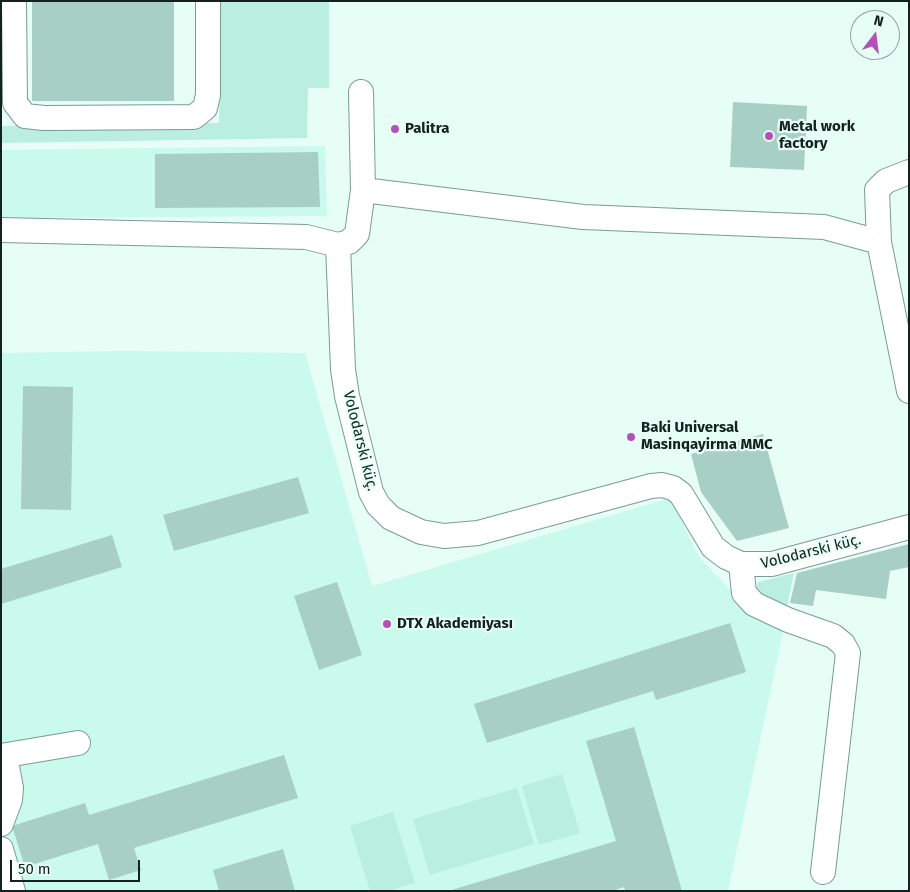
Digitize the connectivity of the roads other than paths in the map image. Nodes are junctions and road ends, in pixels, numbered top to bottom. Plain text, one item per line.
1 (14, 1) edge
2 (208, 1) edge
3 (8, 27) edge
4 (361, 92) dead end
5 (909, 172) edge
6 (363, 190) junction
7 (1, 230) edge
8 (879, 242) junction
9 (338, 245) junction
10 (909, 391) edge
11 (909, 527) edge
12 (741, 564) junction
13 (78, 743) dead end
14 (3, 756) edge
15 (1, 824) edge
16 (1, 849) edge
17 (823, 872) dead end
18 (13, 891) edge

1 - 3 street
2 - 3 street
4 - 6 street
5 - 8 street
6 - 8 street
6 - 9 street
7 - 9 street
8 - 10 street
9 - 12 street, Volodarski küç.
11 - 12 street, Volodarski küç.
12 - 17 street
13 - 14 street
14 - 15 street
16 - 18 street

